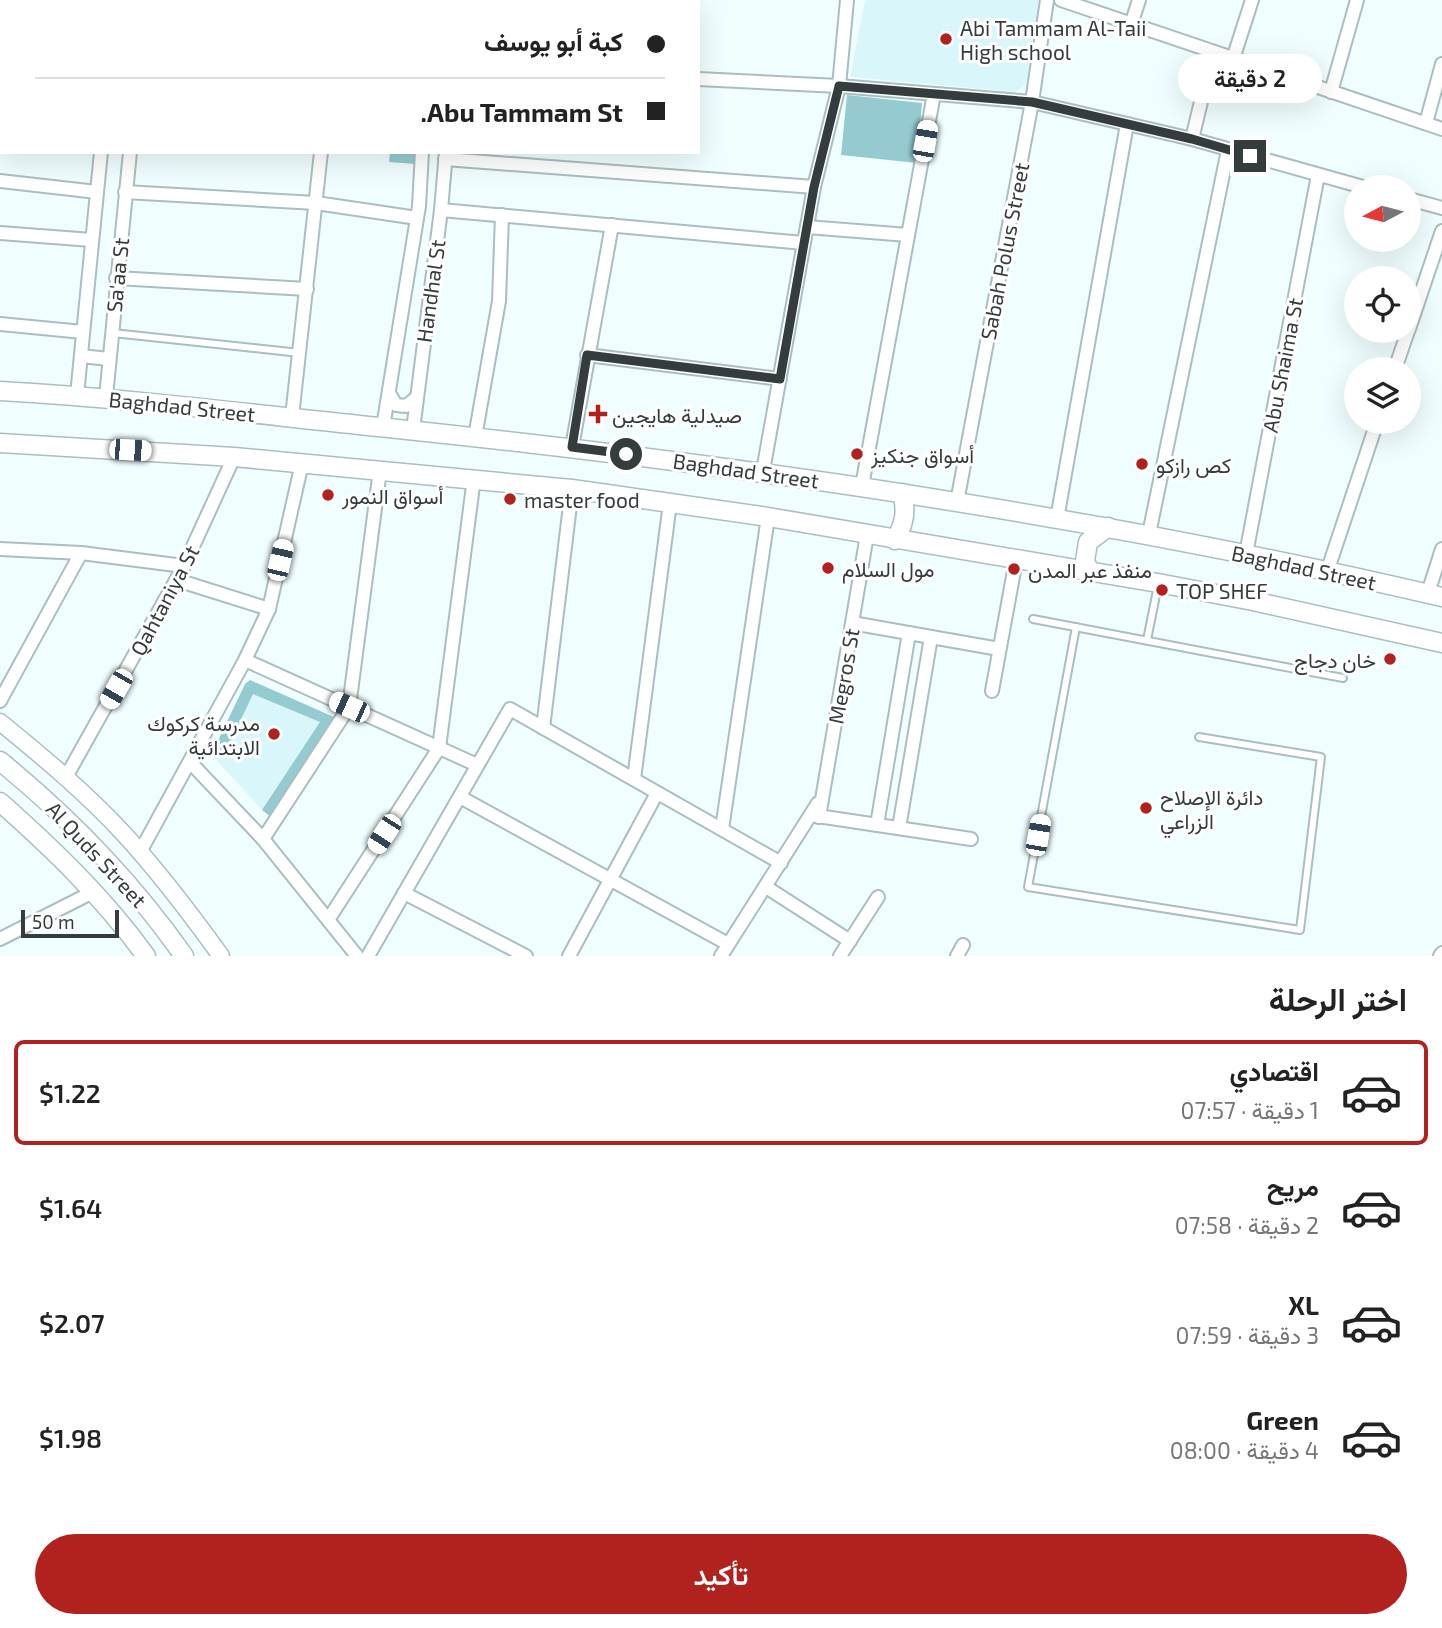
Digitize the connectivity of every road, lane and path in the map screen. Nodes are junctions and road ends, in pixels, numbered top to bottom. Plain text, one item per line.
1 (847, 0) edge
2 (1048, 0) edge
3 (1060, 0) edge
4 (1139, 0) edge
5 (1252, 0) edge
6 (1357, 0) edge
7 (1131, 25) junction
8 (1213, 52) junction
9 (1233, 59) junction
10 (1442, 64) edge
11 (700, 79) edge
12 (839, 86) junction
13 (1331, 92) junction
14 (934, 94) junction
15 (1032, 102) junction
16 (1426, 123) junction
17 (1127, 124) junction
18 (1442, 129) edge
19 (1192, 139) junction
20 (1228, 150) junction
21 (101, 154) edge
22 (130, 154) edge
23 (321, 154) edge
24 (422, 154) edge
25 (445, 156) edge
26 (1318, 176) junction
27 (0, 181) edge
28 (1344, 182) edge
29 (814, 187) junction
30 (97, 192) junction
31 (125, 192) junction
32 (1421, 202) edge
33 (316, 203) junction
34 (1442, 208) edge
35 (441, 210) junction
36 (502, 215) junction
37 (417, 218) junction
38 (611, 225) junction
39 (807, 227) junction
40 (1442, 231) edge
41 (0, 233) edge
42 (908, 235) junction
43 (92, 240) junction
44 (804, 243) junction
45 (116, 278) junction
46 (307, 289) junction
47 (1421, 292) edge
48 (0, 324) edge
49 (83, 332) junction
50 (111, 332) junction
51 (300, 353) junction
52 (587, 355) junction
53 (81, 356) junction
54 (109, 359) junction
55 (780, 379) junction
56 (0, 391) edge
57 (389, 393) junction
58 (77, 395) junction
59 (106, 397) junction
60 (415, 399) junction
61 (292, 417) junction
62 (383, 427) junction
63 (413, 430) junction
64 (1373, 434) edge
65 (475, 437) junction
66 (0, 443) edge
67 (572, 447) junction
68 (234, 457) junction
69 (302, 463) junction
70 (380, 470) junction
71 (763, 471) junction
72 (474, 478) junction
73 (862, 486) junction
74 (572, 489) junction
75 (902, 493) junction
76 (957, 502) junction
77 (670, 503) junction
78 (768, 517) junction
79 (1057, 519) junction
80 (1108, 527) junction
81 (1149, 534) junction
82 (867, 535) junction
83 (895, 540) junction
84 (0, 549) edge
85 (1442, 549) edge
86 (81, 553) junction
87 (1246, 554) junction
88 (1016, 560) junction
89 (184, 566) junction
90 (1090, 572) junction
91 (1327, 572) junction
92 (177, 580) junction
93 (1158, 583) junction
94 (1435, 595) edge
95 (269, 609) junction
96 (1033, 619) dead end
97 (852, 623) junction
98 (1076, 627) junction
99 (909, 633) junction
100 (931, 637) junction
101 (1147, 640) junction
102 (1442, 643) edge
103 (999, 649) junction
104 (245, 660) junction
105 (1343, 678) dead end
106 (992, 691) dead end
107 (0, 701) edge
108 (349, 707) junction
109 (0, 722) edge
110 (543, 728) junction
111 (1199, 737) dead end
112 (439, 748) junction
113 (0, 761) edge
114 (191, 763) junction
115 (477, 765) junction
116 (66, 777) junction
117 (634, 779) junction
118 (657, 793) junction
119 (460, 797) junction
120 (0, 802) edge
121 (815, 816) junction
122 (877, 825) junction
123 (899, 828) junction
124 (722, 829) junction
125 (263, 839) junction
126 (971, 839) dead end
127 (140, 852) junction
128 (781, 863) junction
129 (611, 880) junction
130 (766, 887) junction
131 (93, 892) junction
132 (404, 893) junction
133 (878, 897) dead end
134 (328, 920) junction
135 (0, 939) edge
136 (850, 941) junction
137 (728, 944) junction
138 (510, 953) edge
139 (146, 956) edge
140 (184, 956) edge
141 (220, 956) edge
142 (357, 956) edge
143 (368, 956) edge
144 (526, 956) edge
145 (569, 956) edge
146 (721, 956) edge
147 (840, 956) edge

1 - 12 street
2 - 15 street, Sabah Polus Street
3 - 7 street
4 - 7 street
5 - 9 street
6 - 13 street
7 - 8 street
8 - 9 street
8 - 19 street
9 - 13 street
10 - 16 street
11 - 12 street
12 - 14 street
12 - 29 street
13 - 16 street
14 - 15 street
14 - 42 street
15 - 17 street
15 - 76 street, Sabah Polus Street
16 - 18 street
17 - 19 street
17 - 79 street
19 - 20 street
20 - 26 street
20 - 81 street
21 - 30 street, Sa'aa St
22 - 31 street, Sa'aa St
23 - 33 street
24 - 37 street, Handhal St
25 - 29 street
25 - 35 street, Handhal St
26 - 28 street
26 - 87 street, Abu Shaima St
27 - 30 street
29 - 39 street
30 - 43 street, Sa'aa St
31 - 33 street
31 - 45 street, Sa'aa St
32 - 34 street
33 - 37 street
33 - 46 street
35 - 36 street
35 - 60 street, Handhal St
36 - 38 street
36 - 65 street
37 - 57 street, Handhal St
38 - 44 street
38 - 52 street
39 - 42 street
39 - 44 street
40 - 47 street
41 - 43 street
42 - 73 street
43 - 49 street, Sa'aa St
44 - 55 street
45 - 46 street
45 - 50 street, Sa'aa St
46 - 51 street
48 - 49 street
49 - 53 street, Sa'aa St
50 - 51 lane
50 - 54 street, Sa'aa St
51 - 61 street
52 - 55 street
52 - 67 street
53 - 54 street
53 - 58 street, Sa'aa St
54 - 59 street, Sa'aa St
55 - 71 street
56 - 58 main road, Baghdad Street
57 - 60 street
57 - 62 street, Handhal St
58 - 59 main road, Baghdad Street
59 - 61 main road, Baghdad Street
60 - 63 street, Handhal St
61 - 62 main road, Baghdad Street
62 - 63 main road, Baghdad Street
63 - 65 main road, Baghdad Street
64 - 91 street
65 - 67 main road, Baghdad Street
66 - 68 main road, Baghdad Street
67 - 71 main road, Baghdad Street
68 - 69 main road, Baghdad Street
68 - 89 street, Qahtaniya St
69 - 70 main road, Baghdad Street
69 - 95 street
70 - 72 main road, Baghdad Street
70 - 108 street
71 - 73 main road, Baghdad Street
72 - 74 main road, Baghdad Street
72 - 112 street
73 - 75 main road, Baghdad Street
74 - 77 main road, Baghdad Street
74 - 110 street
75 - 76 main road, Baghdad Street
75 - 83 main road
76 - 79 main road, Baghdad Street
77 - 78 main road, Baghdad Street
77 - 117 street
78 - 82 main road, Baghdad Street
78 - 124 street
79 - 80 main road, Baghdad Street
80 - 81 main road, Baghdad Street
80 - 90 main road
81 - 87 main road, Baghdad Street
82 - 83 main road, Baghdad Street
82 - 97 street, Megros St
83 - 88 main road, Baghdad Street
84 - 86 street
85 - 94 street
86 - 89 street
86 - 107 street
87 - 91 main road, Baghdad Street
88 - 90 main road, Baghdad Street
88 - 103 street
89 - 92 street, Qahtaniya St
90 - 93 main road, Baghdad Street
91 - 94 main road, Baghdad Street
92 - 95 street
92 - 116 street, Qahtaniya St
93 - 101 lane
93 - 102 main road, Baghdad Street
95 - 104 street
96 - 98 lane
97 - 99 street
97 - 121 street, Megros St
98 - 101 lane
98 - 111 lane
99 - 100 street
99 - 122 street
100 - 103 street
100 - 123 street
101 - 105 lane
103 - 106 street
104 - 108 street
104 - 114 street
108 - 112 street
108 - 125 street
109 - 116 street
110 - 115 street
110 - 117 street
112 - 115 street
112 - 134 street
113 - 140 main road, Al Quds Street
114 - 125 street
114 - 127 street
115 - 119 street
116 - 127 street
117 - 118 street
118 - 124 street
118 - 129 street
119 - 129 street
119 - 132 street
120 - 131 main road, Al Quds Street
121 - 122 street
121 - 128 street
122 - 123 street
123 - 126 street
124 - 128 street
125 - 134 street
127 - 141 street
128 - 130 street
129 - 137 street
129 - 145 street
130 - 136 street
130 - 137 street
131 - 135 street
131 - 139 main road, Al Quds Street
132 - 138 street
132 - 143 street
133 - 136 street
134 - 142 street
136 - 147 street
137 - 146 street
138 - 144 street

